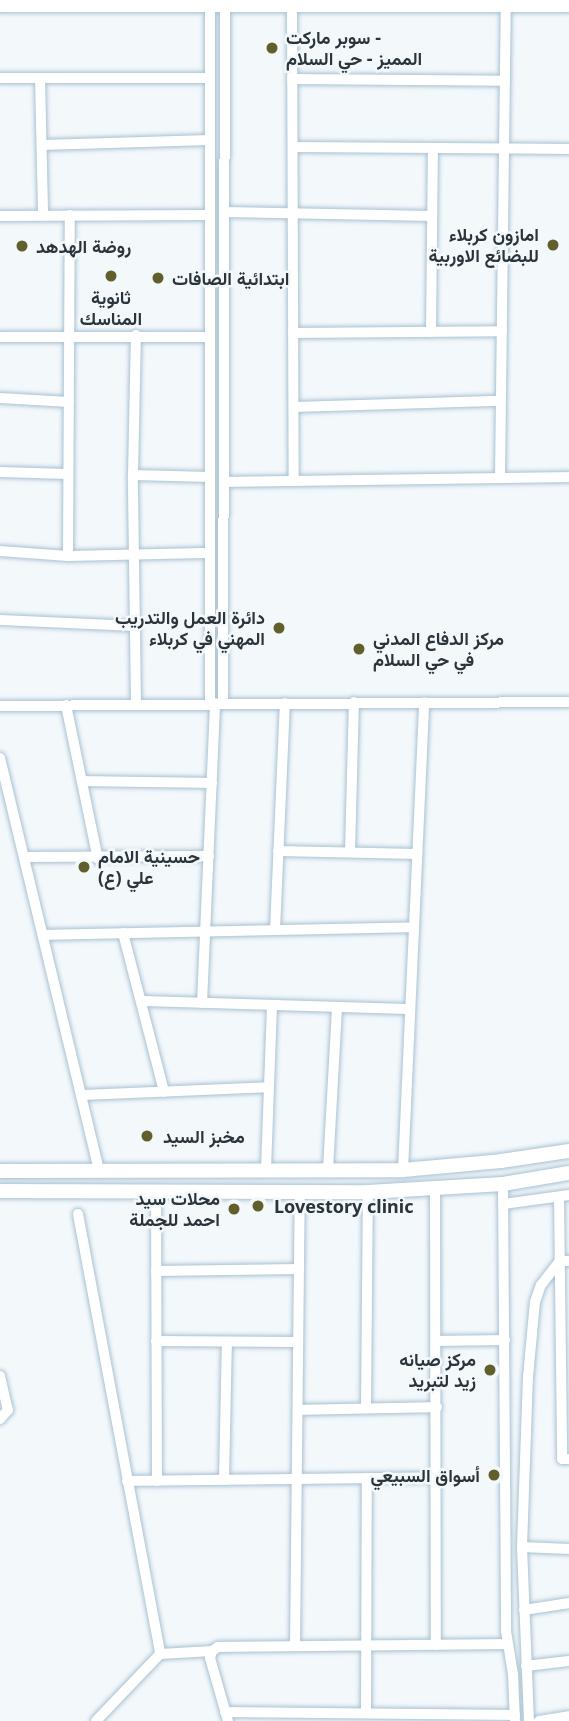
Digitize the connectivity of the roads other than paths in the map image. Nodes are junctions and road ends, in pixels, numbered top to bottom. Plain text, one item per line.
1 (252, 2) edge
2 (542, 2) edge
3 (0, 5) edge
4 (292, 5) junction
5 (506, 5) junction
6 (568, 5) edge
7 (210, 7) edge
8 (225, 7) edge
9 (0, 78) edge
10 (40, 78) junction
11 (210, 78) junction
12 (292, 79) junction
13 (505, 81) junction
14 (209, 140) junction
15 (42, 145) junction
16 (293, 147) junction
17 (433, 148) junction
18 (504, 148) junction
19 (569, 149) edge
20 (225, 212) junction
21 (293, 212) junction
22 (43, 215) junction
23 (70, 215) junction
24 (210, 215) junction
25 (0, 216) edge
26 (432, 216) junction
27 (502, 331) junction
28 (431, 332) junction
29 (293, 333) junction
30 (136, 335) junction
31 (69, 336) junction
32 (0, 337) edge
33 (210, 337) junction
34 (210, 397) junction
35 (0, 398) edge
36 (224, 399) junction
37 (501, 401) junction
38 (69, 402) junction
39 (294, 407) junction
40 (209, 411) junction
41 (224, 412) junction
42 (0, 472) edge
43 (68, 474) junction
44 (133, 475) junction
45 (210, 477) junction
46 (569, 477) edge
47 (500, 478) junction
48 (294, 481) junction
49 (224, 482) junction
50 (0, 551) edge
51 (204, 553) dead end
52 (136, 555) junction
53 (68, 556) junction
54 (0, 620) edge
55 (136, 626) junction
56 (209, 684) junction
57 (223, 686) junction
58 (285, 702) junction
59 (354, 702) junction
60 (424, 702) junction
61 (569, 702) edge
62 (216, 703) junction
63 (136, 704) junction
64 (66, 705) junction
65 (0, 706) edge
66 (0, 758) edge
67 (82, 781) junction
68 (212, 782) junction
69 (278, 850) junction
70 (351, 852) junction
71 (417, 854) junction
72 (209, 856) junction
73 (24, 857) junction
74 (98, 859) junction
75 (414, 927) junction
76 (275, 930) junction
77 (205, 931) junction
78 (123, 933) junction
79 (43, 934) junction
80 (141, 1001) junction
81 (202, 1003) junction
82 (272, 1005) junction
83 (337, 1007) junction
84 (410, 1009) junction
85 (269, 1087) junction
86 (164, 1091) junction
87 (81, 1096) junction
88 (569, 1151) edge
89 (266, 1169) junction
90 (328, 1169) junction
91 (100, 1170) junction
92 (403, 1170) junction
93 (0, 1171) edge
94 (569, 1173) edge
95 (503, 1184) junction
96 (435, 1190) junction
97 (0, 1191) edge
98 (156, 1192) junction
99 (300, 1192) junction
100 (368, 1192) junction
101 (564, 1196) edge
102 (503, 1205) junction
103 (78, 1214) dead end
104 (564, 1261) edge
105 (299, 1269) junction
106 (156, 1271) junction
107 (565, 1330) edge
108 (505, 1340) junction
109 (156, 1341) junction
110 (437, 1341) junction
111 (227, 1342) junction
112 (298, 1342) junction
113 (0, 1376) edge
114 (565, 1398) edge
115 (437, 1407) junction
116 (366, 1408) junction
117 (298, 1410) junction
118 (0, 1419) edge
119 (569, 1459) edge
120 (437, 1477) junction
121 (367, 1478) junction
122 (297, 1479) junction
123 (224, 1480) junction
124 (127, 1481) junction
125 (157, 1481) junction
126 (522, 1547) junction
127 (569, 1549) edge
128 (569, 1603) edge
129 (524, 1610) junction
130 (507, 1644) junction
131 (368, 1645) junction
132 (436, 1645) junction
133 (295, 1646) junction
134 (212, 1651) junction
135 (160, 1654) junction
136 (569, 1661) edge
137 (526, 1666) junction
138 (366, 1713) junction
139 (227, 1716) edge
140 (569, 1716) edge
141 (398, 1717) edge
142 (515, 1718) edge
143 (96, 1721) edge
144 (529, 1721) edge
145 (539, 1721) edge

1 - 4 main road
1 - 8 main road
2 - 5 main road
2 - 6 main road
3 - 7 main road
4 - 5 main road
4 - 12 street
5 - 13 street
7 - 8 main road
7 - 11 street
8 - 20 street
9 - 10 street
10 - 11 street
10 - 15 street
11 - 14 street
12 - 13 street
12 - 16 street
13 - 18 street
14 - 15 street
14 - 24 street
15 - 22 street
16 - 17 street
16 - 21 street
17 - 18 street
17 - 26 street
18 - 19 street
18 - 27 street
20 - 21 street
20 - 36 street
21 - 26 street
21 - 29 street
22 - 23 street
22 - 25 street
23 - 24 street
23 - 31 street
24 - 33 street
26 - 28 street
27 - 28 street
27 - 37 street
28 - 29 street
29 - 39 street
30 - 31 street
30 - 33 street
30 - 44 street
31 - 32 street
31 - 38 street
33 - 34 street
34 - 36 street
34 - 40 street
35 - 38 street
36 - 41 street
37 - 39 street
37 - 47 street
38 - 43 street
39 - 48 street
40 - 41 street
40 - 45 street
41 - 49 street
42 - 43 street
43 - 53 street
44 - 45 street
44 - 52 street
45 - 56 street
46 - 47 street
47 - 48 street
48 - 49 street
49 - 57 street
50 - 53 street
51 - 52 street
52 - 53 street
52 - 55 street
54 - 55 street
55 - 63 street
56 - 57 street
56 - 62 street
57 - 62 street
58 - 59 street
58 - 62 street
58 - 69 street
59 - 60 street
59 - 70 street
60 - 61 street
60 - 71 street
62 - 63 street
62 - 68 street
63 - 64 street
64 - 65 street
64 - 67 street
66 - 73 street
67 - 68 street
67 - 74 street
68 - 72 street
69 - 70 street
69 - 76 street
70 - 71 street
71 - 75 street
72 - 74 street
72 - 77 street
73 - 74 street
73 - 79 street
75 - 76 street
75 - 84 street
76 - 77 street
77 - 78 street
77 - 81 street
78 - 79 street
78 - 80 street
79 - 87 street
80 - 81 street
80 - 86 street
81 - 82 street
82 - 83 street
82 - 85 street
83 - 84 street
83 - 90 street
84 - 92 street
85 - 86 street
85 - 89 street
86 - 87 street
87 - 91 street
88 - 92 main road
89 - 90 main road
89 - 91 main road
90 - 92 main road
91 - 93 main road
94 - 95 main road
95 - 96 main road
95 - 102 street
96 - 100 main road
96 - 110 street
97 - 98 main road
98 - 99 main road
98 - 106 street
99 - 100 main road
99 - 105 street
100 - 116 street
101 - 102 street
101 - 104 street
102 - 108 street
103 - 124 street
104 - 107 street
104 - 126 street
105 - 106 street
105 - 112 street
106 - 109 street
107 - 114 street
108 - 110 street
108 - 130 street
109 - 111 street
109 - 125 street
110 - 115 street
111 - 112 street
111 - 123 street
112 - 117 street
113 - 118 street
114 - 119 street
115 - 116 street
115 - 120 street
116 - 117 street
117 - 122 street
120 - 121 street
120 - 132 street
121 - 122 street
121 - 131 street
122 - 123 street
122 - 133 street
123 - 125 street
124 - 125 street
124 - 135 street
126 - 127 street
126 - 129 street
128 - 129 street
129 - 137 street
130 - 132 street
130 - 142 street
131 - 132 street
131 - 133 street
131 - 138 street
133 - 134 street
134 - 135 street
134 - 139 street
135 - 143 street
136 - 137 street
137 - 144 street
138 - 139 street
138 - 141 street
140 - 145 street
141 - 142 street

